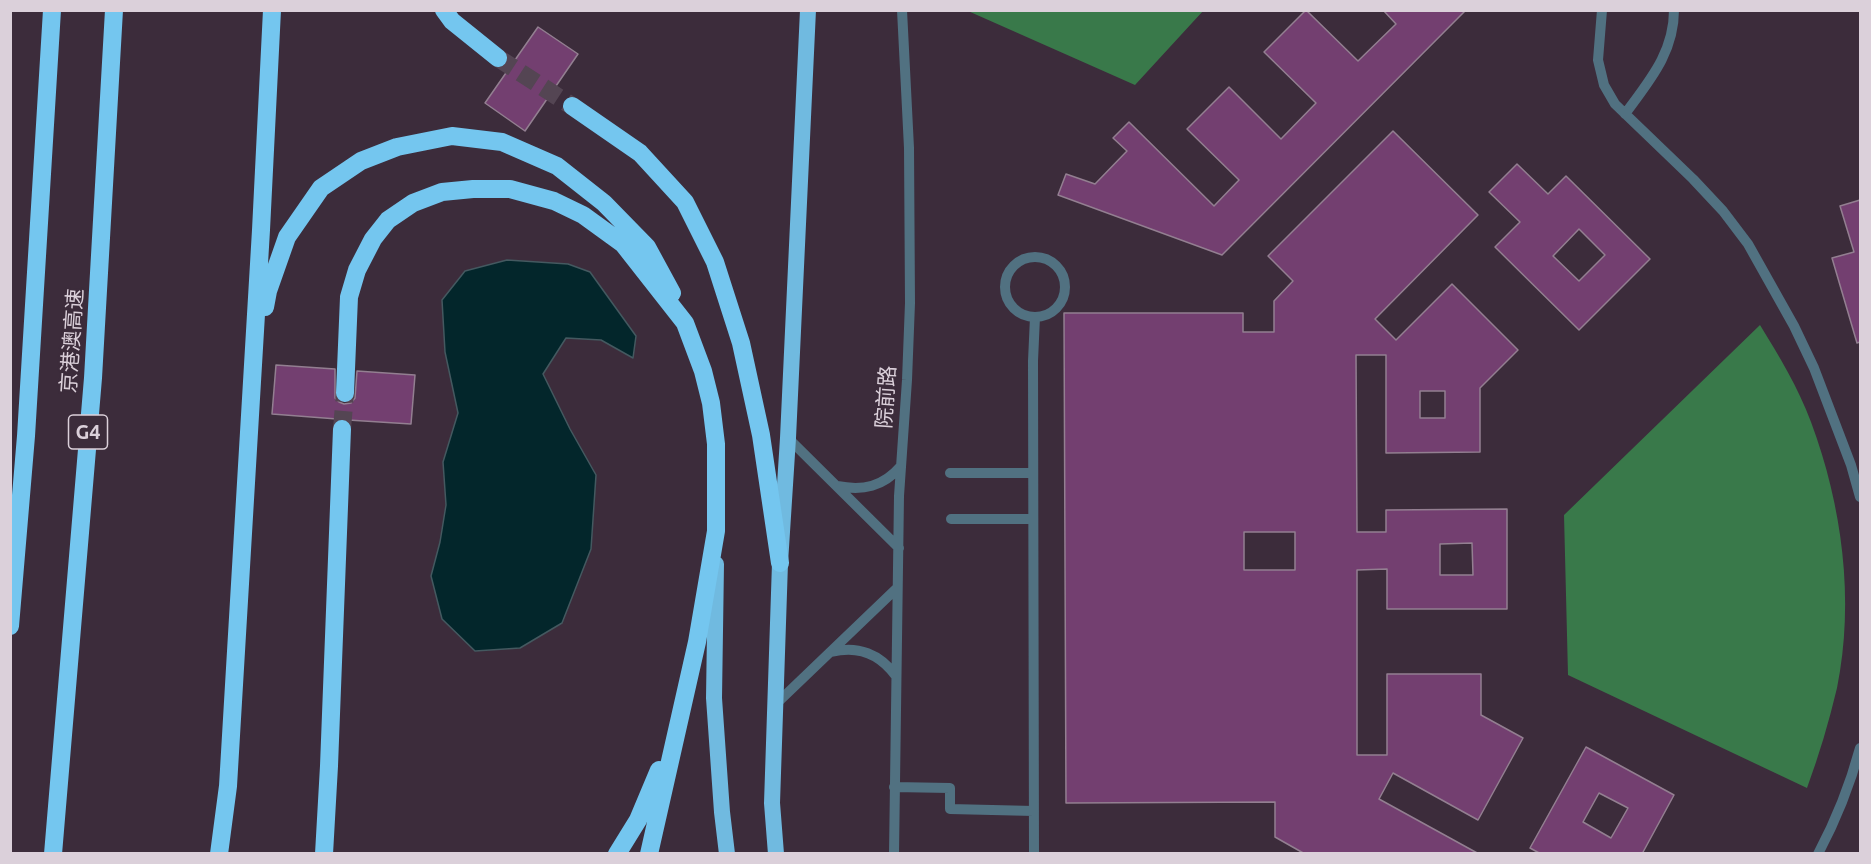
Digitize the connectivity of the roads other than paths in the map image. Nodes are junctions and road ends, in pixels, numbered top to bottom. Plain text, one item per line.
1 (52, 10) edge
2 (114, 10) edge
3 (272, 10) edge
4 (444, 10) edge
5 (808, 10) edge
6 (902, 10) edge
7 (1602, 10) edge
8 (1674, 10) edge
9 (498, 58) tunnel mouth
10 (572, 106) tunnel mouth
11 (1625, 114) junction
12 (1035, 317) junction
13 (685, 323) junction
14 (251, 383) junction
15 (345, 393) tunnel mouth
16 (342, 429) tunnel mouth
17 (788, 438) junction
18 (901, 466) junction
19 (951, 473) dead end
20 (1033, 473) junction
21 (836, 486) junction
22 (1860, 496) edge
23 (951, 519) dead end
24 (1033, 519) junction
25 (716, 531) junction
26 (898, 548) junction
27 (780, 563) junction
28 (897, 588) junction
29 (10, 626) edge
30 (831, 652) junction
31 (896, 676) junction
32 (776, 704) junction
33 (678, 724) junction
34 (1860, 748) edge
35 (894, 787) junction
36 (1034, 811) junction
37 (53, 854) edge
38 (219, 854) edge
39 (324, 854) edge
40 (617, 854) edge
41 (648, 854) edge
42 (727, 854) edge
43 (776, 854) edge
44 (894, 854) edge
45 (1034, 854) edge
46 (1818, 854) edge

1 - 29 highway, 京港澳高速
2 - 37 highway, 京港澳高速 / G4
3 - 14 highway
4 - 9 highway
5 - 17 highway
6 - 18 lane, 院前路
7 - 11 lane
8 - 11 lane
10 - 27 highway
11 - 22 lane
12 - 12 lane
12 - 20 lane
13 - 14 highway
13 - 15 highway
13 - 25 highway
14 - 38 highway
16 - 39 highway
17 - 21 lane
17 - 27 highway
18 - 21 lane
18 - 26 lane, 院前路
19 - 20 lane
20 - 24 lane
21 - 26 lane
23 - 24 lane
24 - 36 lane
25 - 33 highway
25 - 42 highway
26 - 28 lane, 院前路
27 - 32 highway
28 - 30 lane
28 - 31 lane, 院前路
30 - 31 lane
30 - 32 lane
31 - 35 lane, 院前路
32 - 43 highway
33 - 40 highway
33 - 41 highway
34 - 46 lane
35 - 36 lane
35 - 44 lane, 院前路
36 - 45 lane

